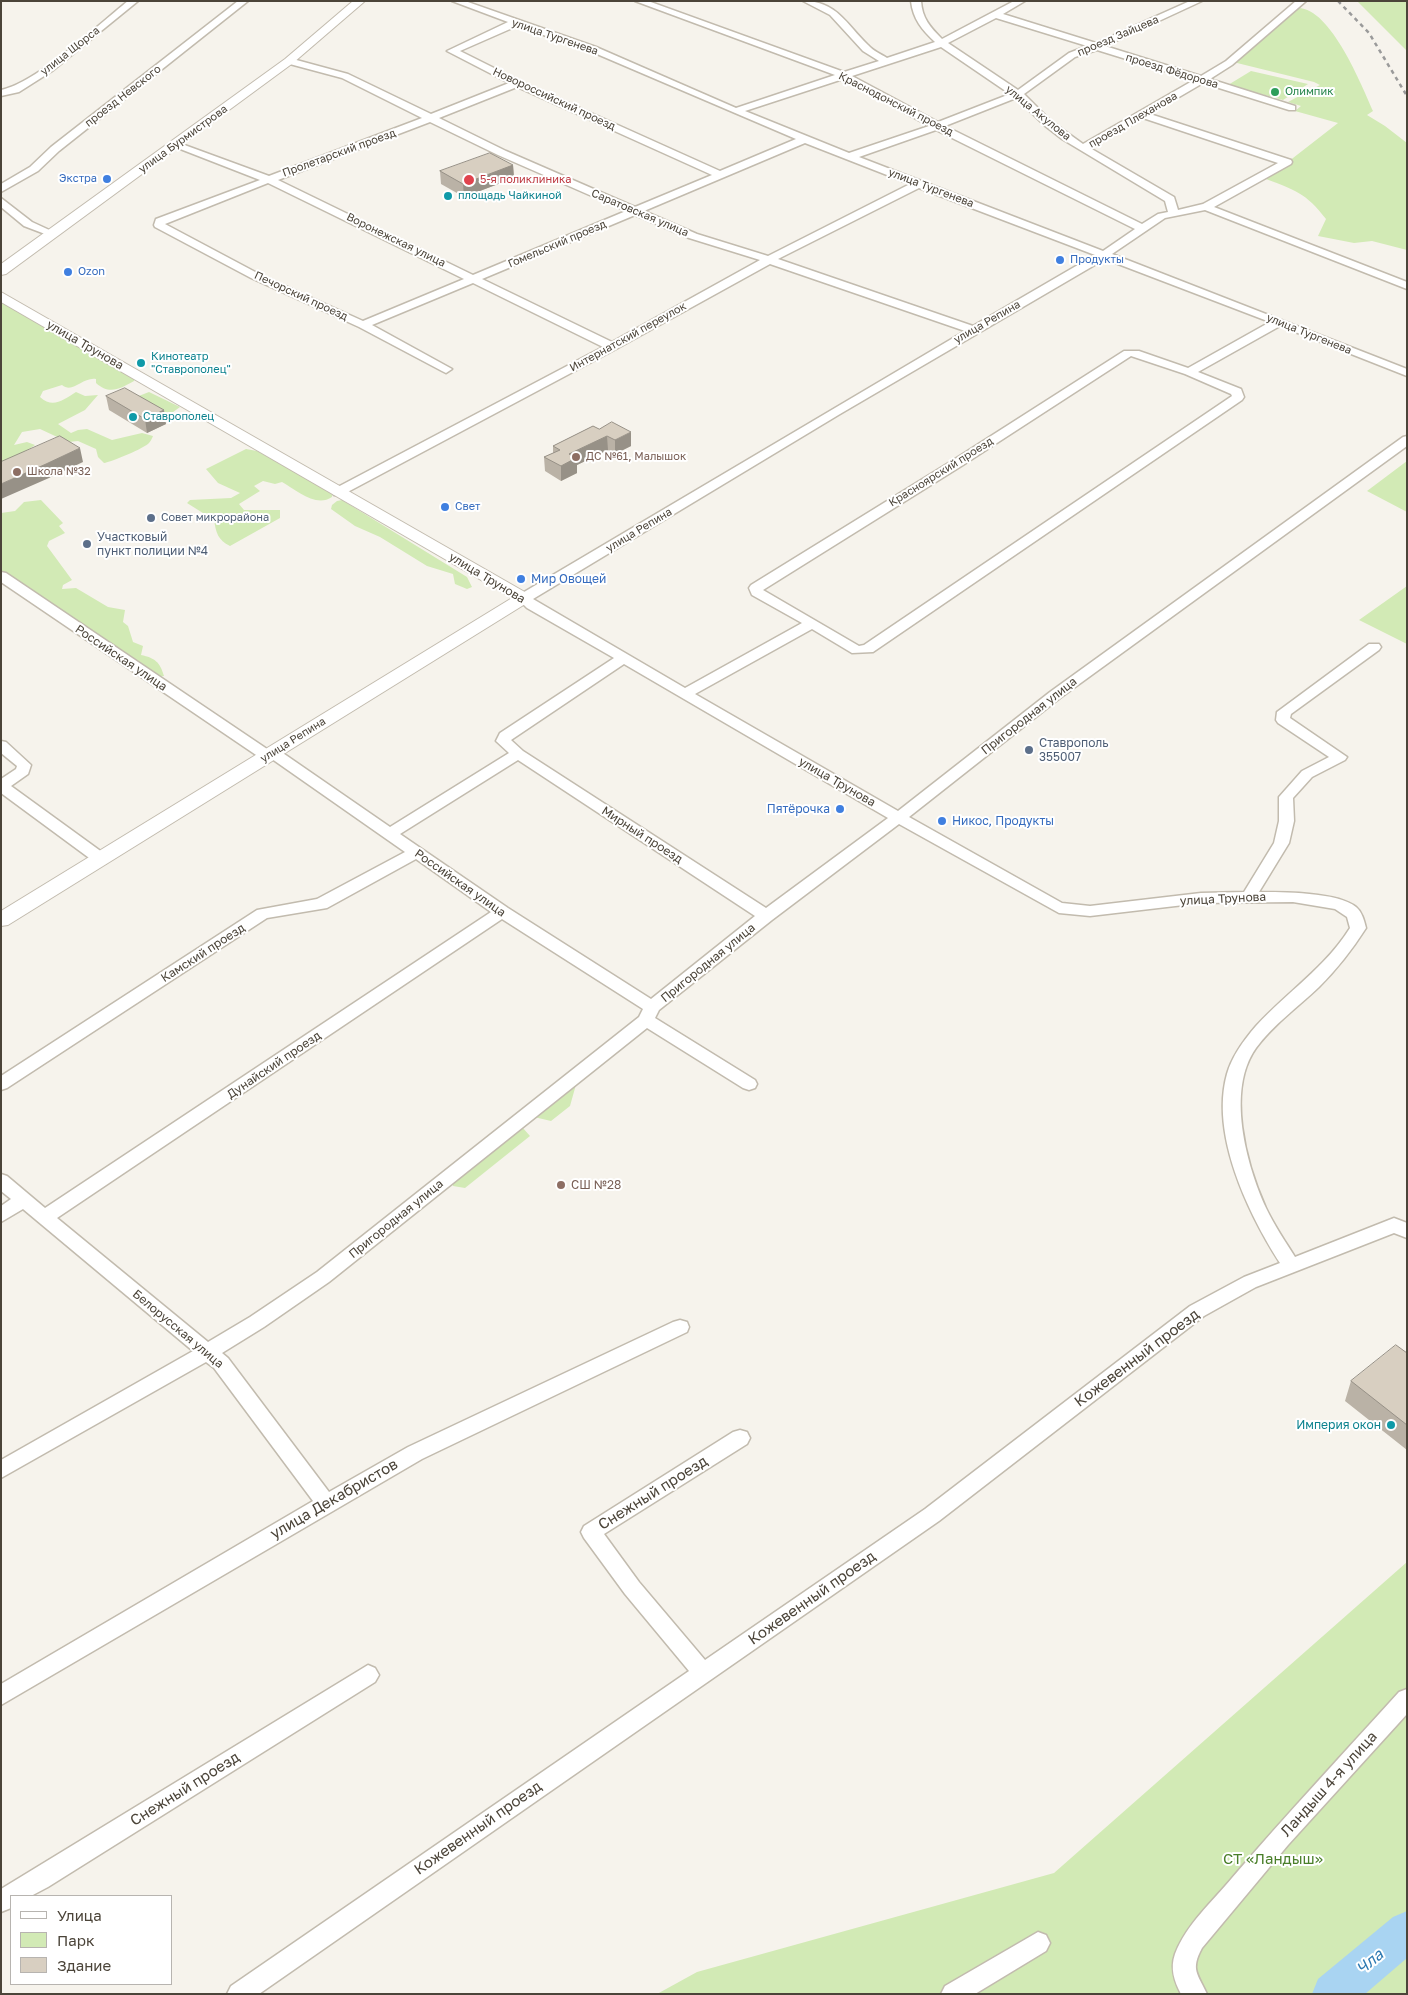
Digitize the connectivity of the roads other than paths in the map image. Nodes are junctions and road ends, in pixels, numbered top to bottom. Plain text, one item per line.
1 (134, 1) edge
2 (244, 1) edge
3 (360, 1) edge
4 (456, 1) edge
5 (639, 1) edge
6 (807, 1) edge
7 (916, 1) edge
8 (1021, 1) edge
9 (1198, 1) edge
10 (1302, 1) edge
11 (994, 14) junction
12 (515, 23) junction
13 (940, 44) junction
14 (1095, 47) junction
15 (289, 61) junction
16 (887, 62) junction
17 (845, 76) junction
18 (1202, 80) junction
19 (517, 83) junction
20 (1, 93) edge
21 (1018, 94) junction
22 (1292, 108) dead end
23 (736, 111) junction
24 (1141, 114) junction
25 (431, 118) junction
26 (937, 126) junction
27 (805, 139) junction
28 (175, 145) junction
29 (1083, 148) junction
30 (849, 157) junction
31 (1287, 162) joint
32 (720, 174) junction
33 (266, 179) junction
34 (918, 184) junction
35 (1, 189) edge
36 (1, 201) edge
37 (1206, 207) junction
38 (633, 211) junction
39 (1173, 212) junction
40 (160, 221) joint
41 (1144, 229) junction
42 (53, 234) junction
43 (1104, 255) junction
44 (768, 261) junction
45 (1, 271) edge
46 (476, 279) junction
47 (1407, 286) edge
48 (1, 296) edge
49 (1279, 322) junction
50 (363, 325) junction
51 (973, 330) junction
52 (612, 347) junction
53 (446, 369) dead end
54 (1189, 372) junction
55 (1407, 373) edge
56 (1407, 440) edge
57 (338, 492) junction
58 (1, 576) edge
59 (524, 598) junction
60 (812, 623) junction
61 (1374, 646) dead end
62 (624, 658) junction
63 (686, 693) junction
64 (1, 745) edge
65 (269, 754) junction
66 (518, 754) junction
67 (1, 786) edge
68 (899, 817) junction
69 (390, 834) junction
70 (417, 852) junction
71 (101, 859) junction
72 (1250, 897) junction
73 (502, 912) junction
74 (766, 916) junction
75 (1, 920) edge
76 (649, 1014) junction
77 (1, 1084) edge
78 (749, 1084) dead end
79 (1, 1181) edge
80 (24, 1199) junction
81 (1, 1215) edge
82 (45, 1217) junction
83 (1400, 1228) edge
84 (1291, 1265) junction
85 (680, 1327) dead end
86 (207, 1352) junction
87 (740, 1438) dead end
88 (1, 1470) edge
89 (326, 1503) junction
90 (702, 1673) junction
91 (368, 1675) dead end
92 (1, 1695) edge
93 (1407, 1699) edge
94 (12, 1895) edge
95 (1038, 1943) dead end
96 (238, 1994) edge
97 (952, 1994) edge
98 (1195, 1994) edge

1 - 20 street, улица Щорса
2 - 35 street, проезд Невского
3 - 15 street, улица Бурмистрова
4 - 12 street, улица Тургенева
5 - 17 street, Краснодонский проезд
6 - 16 street
7 - 13 street, улица Акулова
8 - 11 street
9 - 14 street, проезд Зайцева
10 - 18 street, проезд Плеханова
11 - 13 street
11 - 14 street, проезд Фёдорова
12 - 19 street, Новороссийский проезд
12 - 23 street, улица Тургенева
13 - 16 street
13 - 21 street, улица Акулова
14 - 18 street, проезд Фёдорова
14 - 21 street, проезд Зайцева
15 - 25 street, Саратовская улица
15 - 28 street, улица Бурмистрова
16 - 17 street
17 - 23 street
17 - 26 street, Краснодонский проезд
18 - 22 street, проезд Фёдорова
18 - 24 street, проезд Плеханова
19 - 25 street, Пролетарский проезд
19 - 32 street, Новороссийский проезд
21 - 26 street, проезд Зайцева
21 - 29 street, улица Акулова
23 - 27 street, улица Тургенева
24 - 29 street, проезд Плеханова
24 - 31 street
25 - 33 street, Пролетарский проезд
25 - 38 street, Саратовская улица
26 - 30 street, проезд Зайцева
26 - 41 street, Краснодонский проезд
27 - 30 street, улица Тургенева
27 - 32 street, Гомельский проезд
28 - 33 street, Воронежская улица
28 - 42 street, улица Бурмистрова
29 - 39 street, улица Акулова
30 - 34 street, улица Тургенева
31 - 37 street, улица Репина
32 - 38 street, Гомельский проезд
33 - 40 street, Пролетарский проезд
33 - 46 street, Воронежская улица
34 - 43 street, улица Тургенева
34 - 44 street, Интернатский переулок
36 - 42 street
37 - 39 street, улица Репина
37 - 47 street
38 - 44 street, Саратовская улица
38 - 46 street, Гомельский проезд
39 - 41 street, улица Репина
40 - 50 street, Печорский проезд
41 - 43 street, улица Репина
42 - 45 street, улица Бурмистрова
43 - 49 street, улица Тургенева
43 - 51 street, улица Репина
44 - 51 street, Саратовская улица
44 - 52 street, Интернатский переулок
46 - 50 street, Гомельский проезд
46 - 52 street, Воронежская улица
48 - 57 street, улица Трунова
49 - 54 street
49 - 55 street, улица Тургенева
50 - 53 street, Печорский проезд
51 - 59 street, улица Репина
52 - 57 street, Интернатский переулок
54 - 60 street, Красноярский проезд
54 - 60 street, Красноярский проезд
56 - 68 street, Пригородная улица
57 - 59 street, улица Трунова
58 - 65 street, Российская улица
59 - 62 street, улица Трунова
59 - 65 street, улица Репина
60 - 63 street
61 - 72 street
62 - 63 street, улица Трунова
62 - 66 street, Мирный проезд
63 - 68 street, улица Трунова
64 - 67 street
65 - 69 street, Российская улица
65 - 71 street, улица Репина
66 - 69 street
66 - 74 street, Мирный проезд
67 - 71 street
68 - 72 street, улица Трунова
68 - 74 street, Пригородная улица
69 - 70 street, Российская улица
70 - 73 street, Российская улица
70 - 77 street, Камский проезд
71 - 75 street, улица Репина
72 - 84 street, улица Трунова
73 - 76 street, Российская улица
73 - 82 street, Дунайский проезд
74 - 76 street, Пригородная улица
76 - 78 street, Российская улица
76 - 86 street, Пригородная улица
79 - 80 street, Белорусская улица
80 - 81 street
80 - 82 street, Белорусская улица
82 - 86 street, Белорусская улица
83 - 84 street, Кожевенный проезд
84 - 90 street, Кожевенный проезд
85 - 89 street, улица Декабристов
86 - 88 street, Пригородная улица
86 - 89 street, Белорусская улица
87 - 90 street, Снежный проезд
89 - 92 street, улица Декабристов
90 - 96 street, Кожевенный проезд
91 - 94 street, Снежный проезд
93 - 98 street, Ландыш 4-я улица
95 - 97 street

